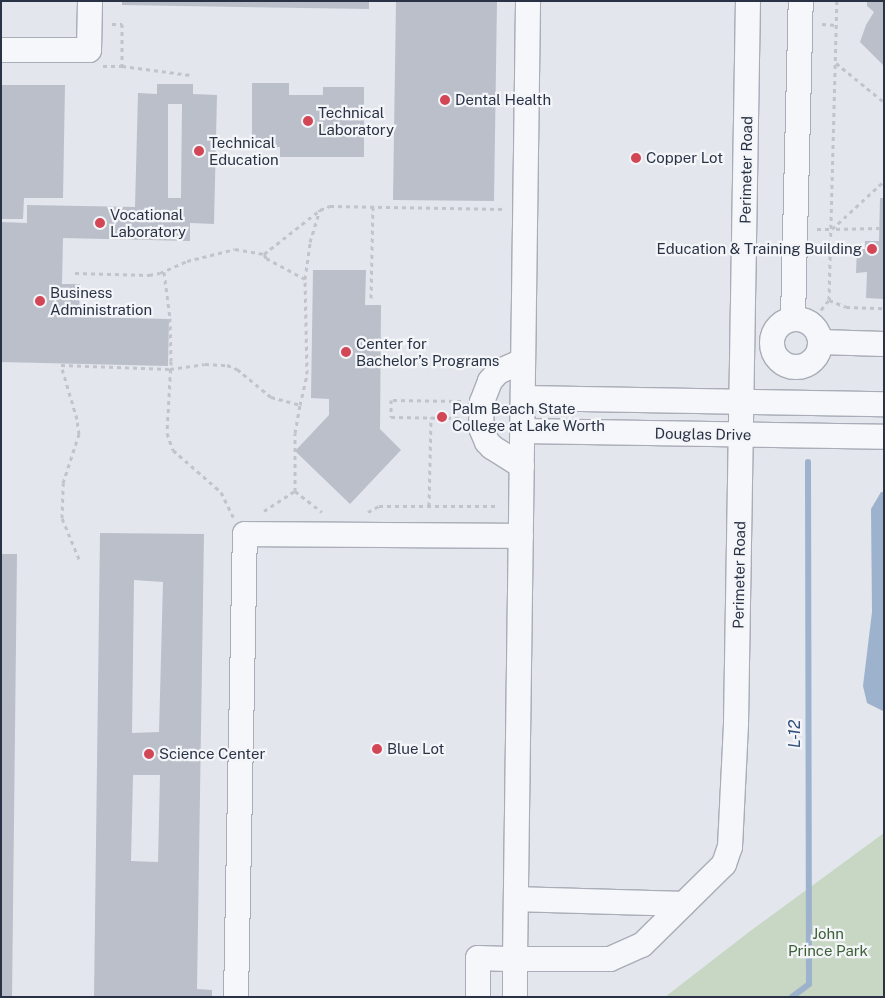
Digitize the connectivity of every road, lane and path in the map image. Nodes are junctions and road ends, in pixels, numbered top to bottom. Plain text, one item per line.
1 (90, 1) edge
2 (528, 1) edge
3 (748, 1) edge
4 (801, 1) edge
5 (837, 1) edge
6 (103, 23) dead end
7 (1, 50) edge
8 (836, 62) junction
9 (190, 75) dead end
10 (884, 102) edge
11 (884, 181) edge
12 (373, 206) junction
13 (320, 210) junction
14 (508, 216) dead end
15 (880, 228) dead end
16 (832, 229) junction
17 (264, 254) junction
18 (75, 272) dead end
19 (164, 272) junction
20 (305, 279) junction
21 (371, 298) dead end
22 (829, 300) junction
23 (884, 308) edge
24 (808, 328) junction
25 (884, 344) edge
26 (523, 361) junction
27 (170, 369) junction
28 (523, 398) junction
29 (466, 402) dead end
30 (742, 402) junction
31 (884, 404) edge
32 (300, 405) junction
33 (431, 417) junction
34 (466, 418) dead end
35 (522, 431) junction
36 (742, 434) junction
37 (884, 437) edge
38 (522, 466) junction
39 (295, 491) junction
40 (429, 506) junction
41 (503, 506) dead end
42 (262, 512) dead end
43 (365, 514) dead end
44 (326, 516) dead end
45 (236, 522) dead end
46 (521, 536) junction
47 (79, 559) dead end
48 (516, 900) junction
49 (683, 904) junction
50 (515, 959) junction
51 (236, 997) edge
52 (478, 997) edge
53 (515, 997) edge

1 - 7 street
2 - 26 street
3 - 30 street, Perimeter Road
4 - 24 street
5 - 8 path
6 - 9 path
8 - 10 path
8 - 16 path
11 - 16 path
12 - 13 path
12 - 14 path
12 - 21 path
13 - 17 path
13 - 20 path
15 - 16 path
16 - 22 path
17 - 19 path
17 - 20 path
18 - 19 path
19 - 27 path
20 - 32 path
22 - 23 path
22 - 24 path
24 - 25 street
26 - 28 street
26 - 38 street
27 - 32 path
27 - 45 path
27 - 47 path
28 - 30 street
28 - 35 street
29 - 33 path
30 - 31 street
30 - 36 street, Perimeter Road
32 - 39 path
33 - 34 path
33 - 40 path
35 - 36 street, Douglas Drive
35 - 38 street
36 - 37 street, Douglas Drive
36 - 49 street, Perimeter Road
38 - 46 street
39 - 42 path
39 - 44 path
40 - 41 path
40 - 43 path
46 - 48 street
46 - 51 street
48 - 49 street
48 - 50 street
49 - 50 street, Perimeter Road
50 - 52 street, Perimeter Road
50 - 53 street

